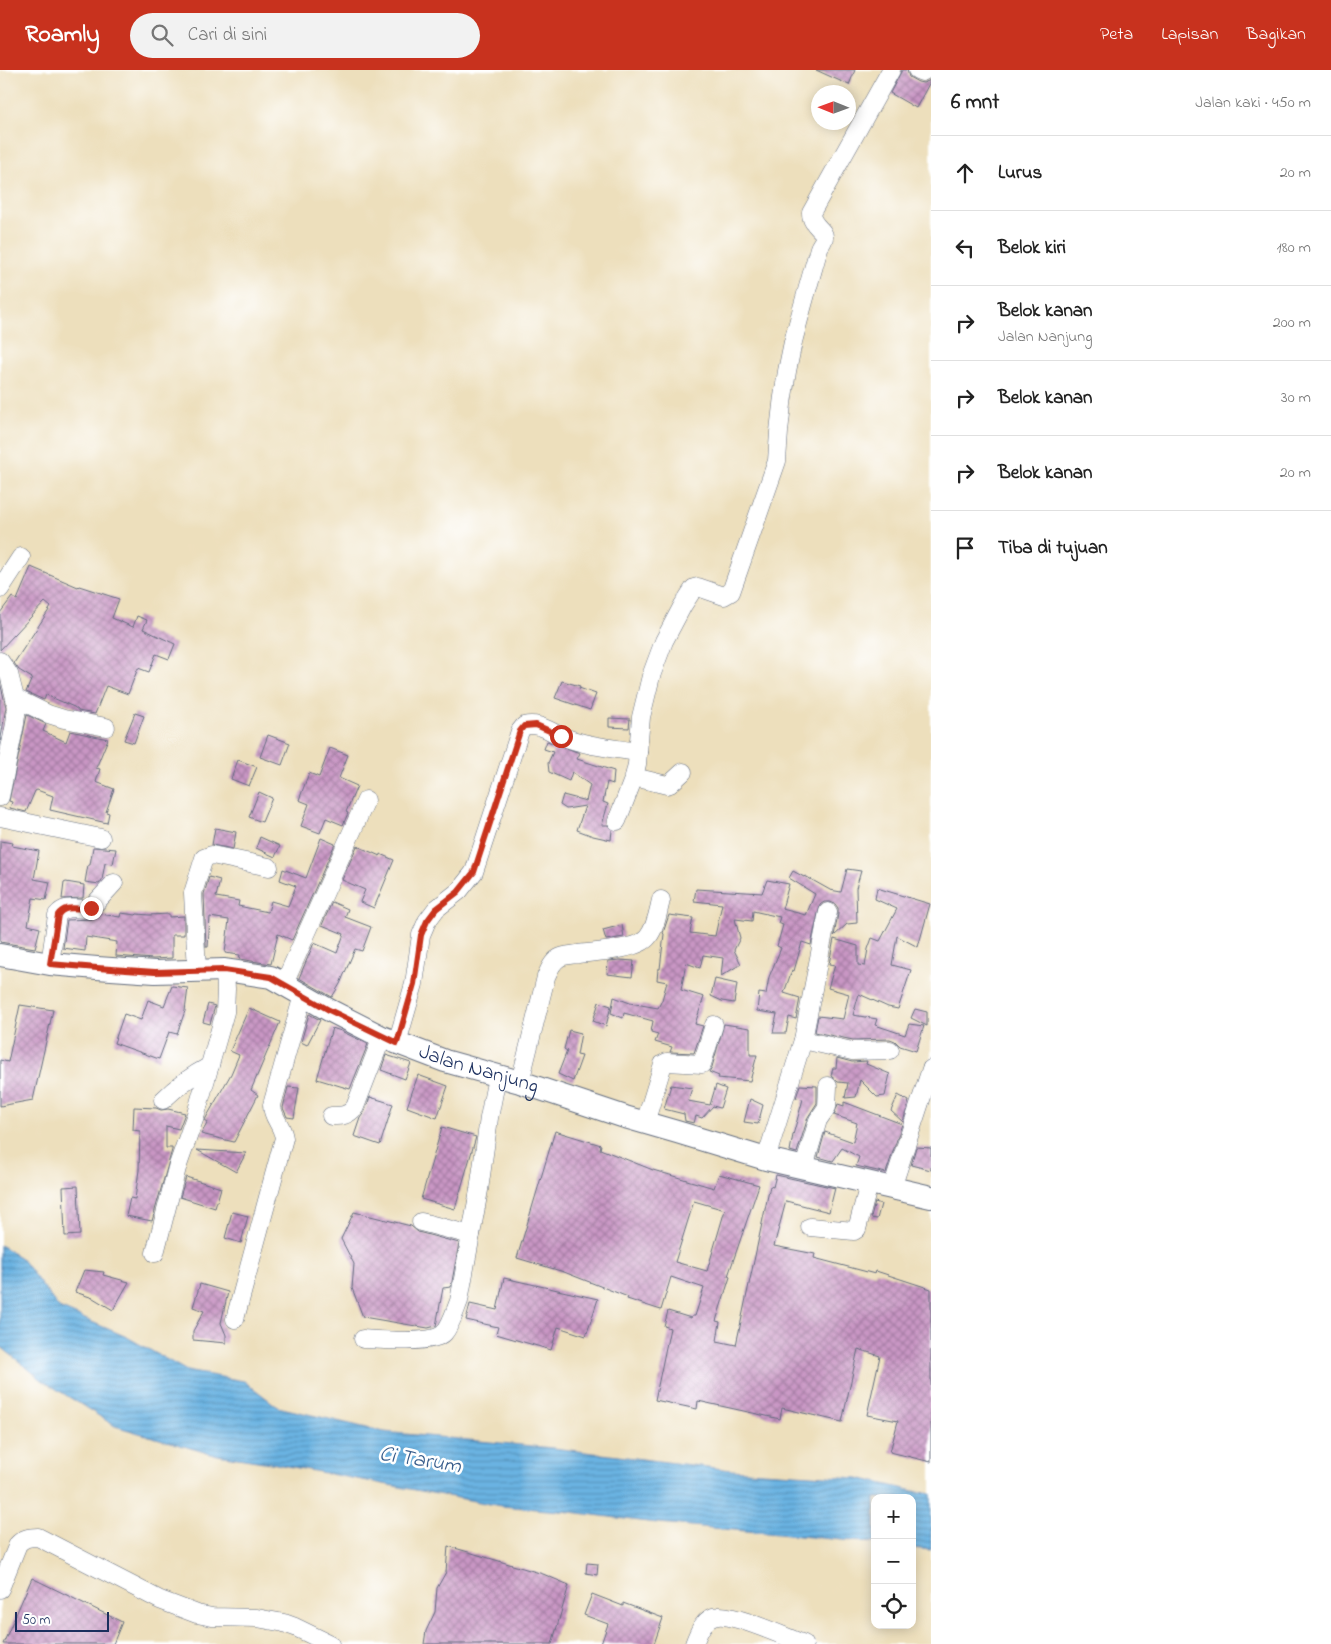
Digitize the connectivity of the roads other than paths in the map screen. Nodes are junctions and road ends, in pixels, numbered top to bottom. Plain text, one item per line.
1 (891, 70) edge
2 (918, 70) edge
3 (926, 70) edge
4 (21, 557) dead end
5 (0, 589) edge
6 (0, 661) edge
7 (15, 698) junction
8 (8, 723) edge
9 (106, 727) dead end
10 (638, 752) junction
11 (683, 772) dead end
12 (634, 777) junction
13 (0, 796) edge
14 (366, 800) dead end
15 (0, 817) edge
16 (617, 821) dead end
17 (101, 838) dead end
18 (269, 867) dead end
19 (114, 883) dead end
20 (661, 900) dead end
21 (828, 912) dead end
22 (0, 955) edge
23 (50, 964) junction
24 (224, 970) junction
25 (197, 971) junction
26 (284, 984) junction
27 (303, 995) junction
28 (714, 1025) dead end
29 (389, 1040) junction
30 (804, 1040) junction
31 (890, 1050) dead end
32 (210, 1066) junction
33 (931, 1069) edge
34 (497, 1077) junction
35 (520, 1082) junction
36 (828, 1086) dead end
37 (163, 1100) dead end
38 (331, 1116) dead end
39 (645, 1123) junction
40 (766, 1159) junction
41 (804, 1167) junction
42 (869, 1184) junction
43 (892, 1188) junction
44 (931, 1197) edge
45 (421, 1222) dead end
46 (810, 1227) dead end
47 (471, 1235) junction
48 (155, 1253) dead end
49 (234, 1319) dead end
50 (363, 1339) dead end
51 (0, 1589) edge
52 (330, 1644) edge
53 (694, 1644) edge
54 (804, 1644) edge

1 - 10 street
2 - 3 street
4 - 5 street
6 - 7 street
7 - 8 street
7 - 9 street
8 - 13 street
10 - 12 street
10 - 29 street
11 - 12 street
12 - 16 street
14 - 26 street
15 - 17 street
18 - 25 street
19 - 23 street
20 - 35 street
21 - 30 street
22 - 23 main road, Jalan Nanjung
23 - 25 main road, Jalan Nanjung
24 - 25 main road, Jalan Nanjung
24 - 26 main road, Jalan Nanjung
24 - 32 street
26 - 27 main road, Jalan Nanjung
27 - 29 main road, Jalan Nanjung
27 - 49 street
28 - 39 street
29 - 34 main road, Jalan Nanjung
29 - 38 street
30 - 31 street
30 - 40 street
32 - 37 street
32 - 48 street
33 - 43 street
34 - 35 main road, Jalan Nanjung
34 - 47 street
35 - 39 main road, Jalan Nanjung
36 - 41 street
39 - 40 main road, Jalan Nanjung
40 - 41 main road, Jalan Nanjung
41 - 42 main road, Jalan Nanjung
42 - 43 main road, Jalan Nanjung
42 - 46 street
43 - 44 main road, Jalan Nanjung
45 - 47 street
47 - 50 street
51 - 52 street
53 - 54 street

